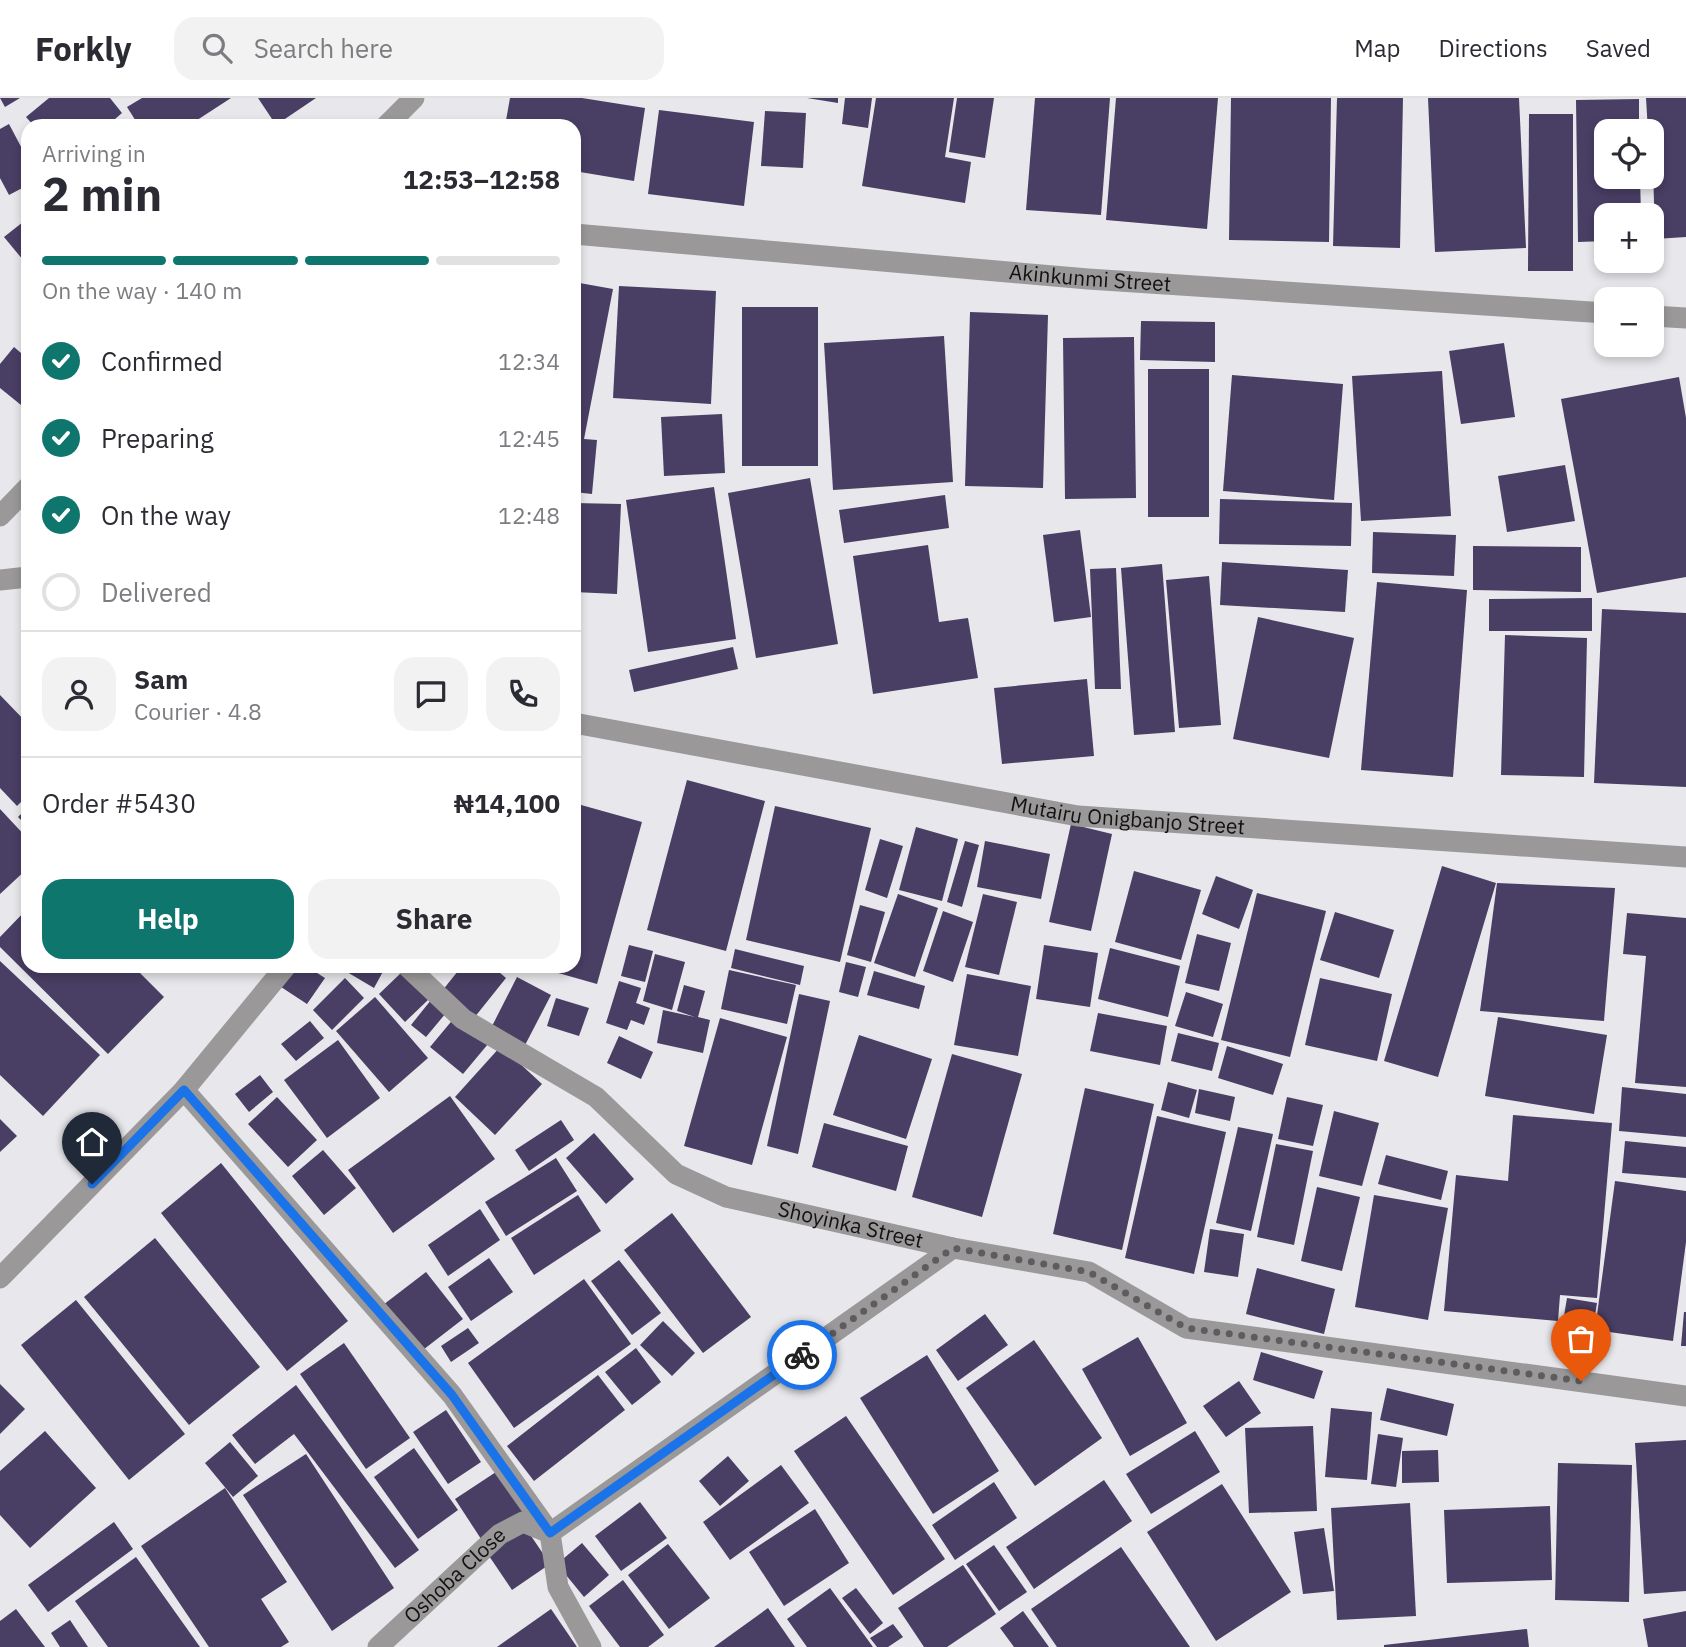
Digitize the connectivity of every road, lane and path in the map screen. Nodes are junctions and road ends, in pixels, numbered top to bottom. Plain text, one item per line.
1 (414, 98) edge
2 (393, 119) edge
3 (581, 235) edge
4 (1594, 312) edge
5 (1664, 317) edge
6 (1686, 318) edge
7 (21, 495) edge
8 (0, 516) edge
9 (21, 578) edge
10 (0, 580) edge
11 (581, 724) edge
12 (1686, 857) edge
13 (280, 973) edge
14 (414, 973) edge
15 (184, 1090) junction
16 (953, 1248) junction
17 (0, 1278) edge
18 (1686, 1395) edge
19 (550, 1533) junction
20 (378, 1647) edge
21 (591, 1647) edge

1 - 2 street
3 - 4 street, Akinkunmi Street
5 - 6 street
7 - 8 street
9 - 10 street
11 - 12 street, Mutairu Onigbanjo Street
13 - 15 street
14 - 16 street, Shoyinka Street
15 - 17 street
15 - 19 street
16 - 18 street, Shoyinka Street
16 - 19 street
19 - 20 street, Oshoba Close
19 - 21 street

